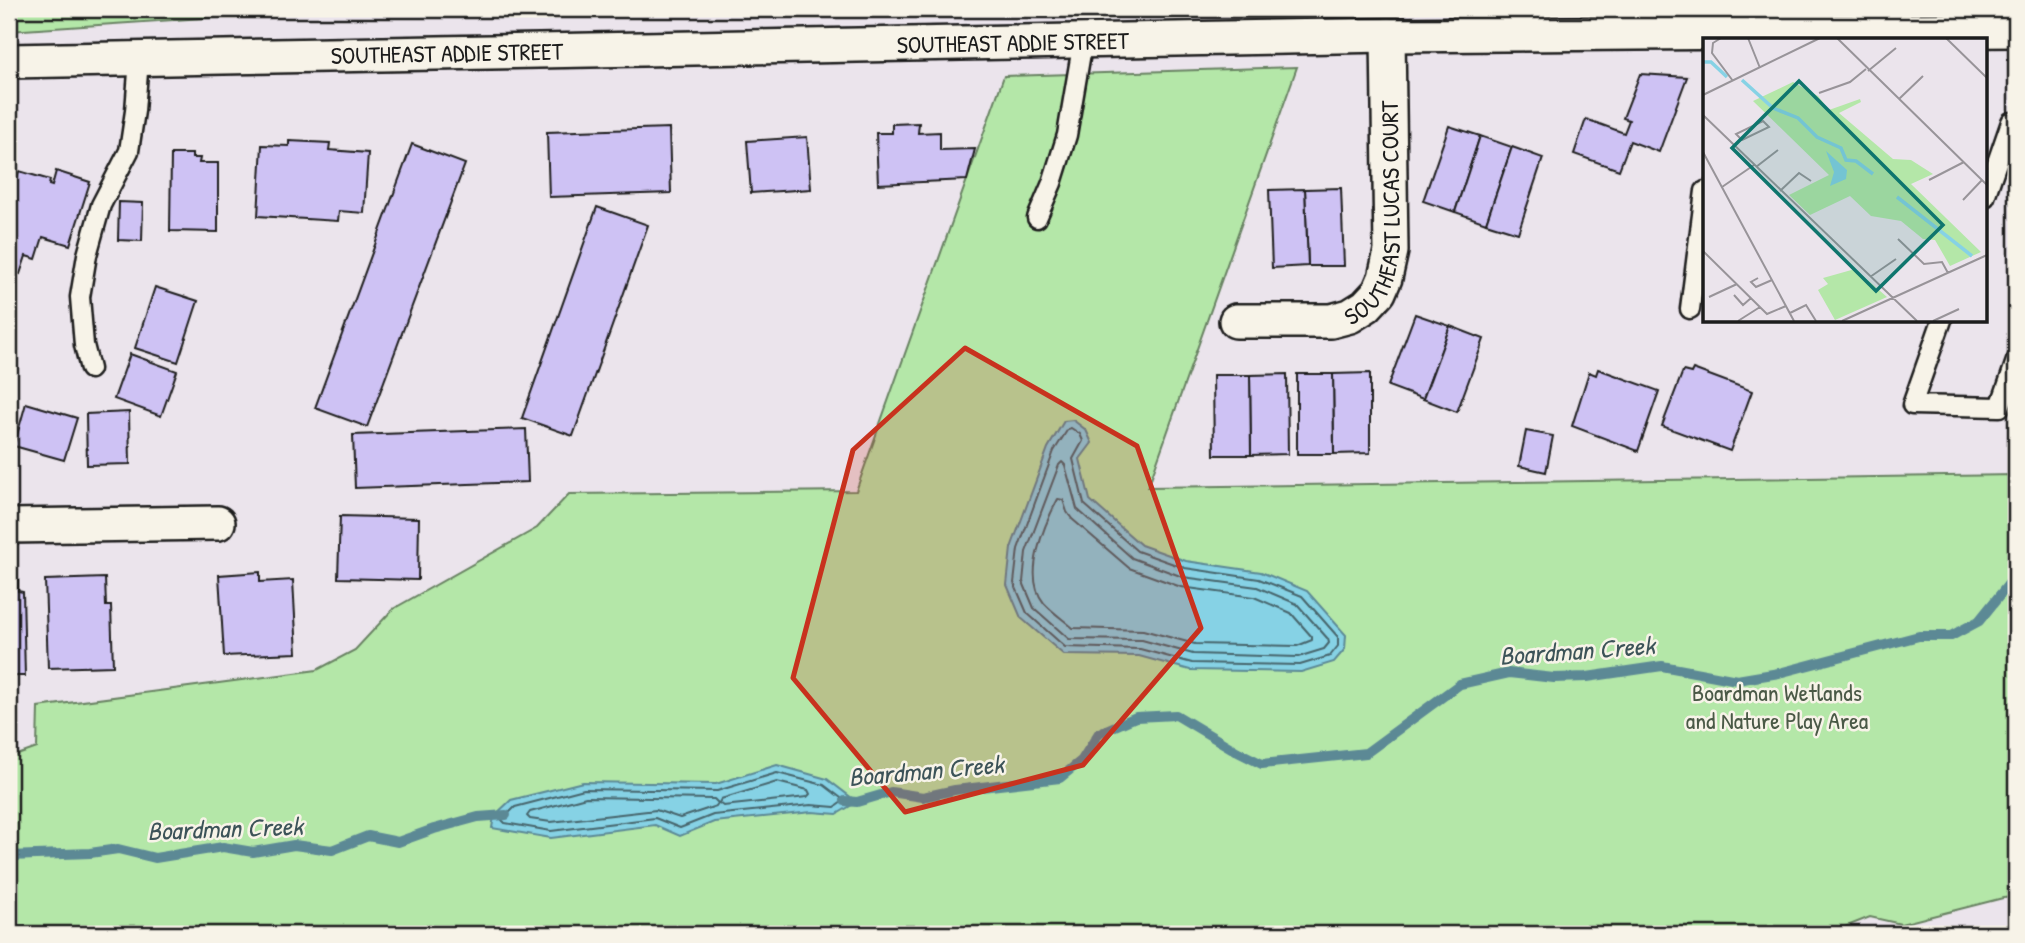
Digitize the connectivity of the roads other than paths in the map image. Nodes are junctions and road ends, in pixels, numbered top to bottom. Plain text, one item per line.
1 (2016, 30) edge
2 (1736, 31) edge
3 (1388, 35) junction
4 (1083, 41) junction
5 (139, 59) junction
6 (9, 61) edge
7 (2016, 122) edge
8 (1986, 194) edge
9 (1703, 207) edge
10 (1037, 218) dead end
11 (1690, 309) dead end
12 (1236, 321) dead end
13 (1941, 322) edge
14 (2016, 361) edge
15 (90, 369) dead end
16 (218, 523) dead end
17 (9, 526) edge

1 - 2 street, SOUTHEAST ADDIE STREET
2 - 3 street, SOUTHEAST ADDIE STREET
3 - 4 street, SOUTHEAST ADDIE STREET
3 - 12 street, SOUTHEAST LUCAS COURT
4 - 5 street, SOUTHEAST ADDIE STREET
4 - 10 lane
5 - 6 street, SOUTHEAST ADDIE STREET
5 - 15 lane
7 - 8 lane
9 - 11 lane
13 - 14 lane
16 - 17 street

